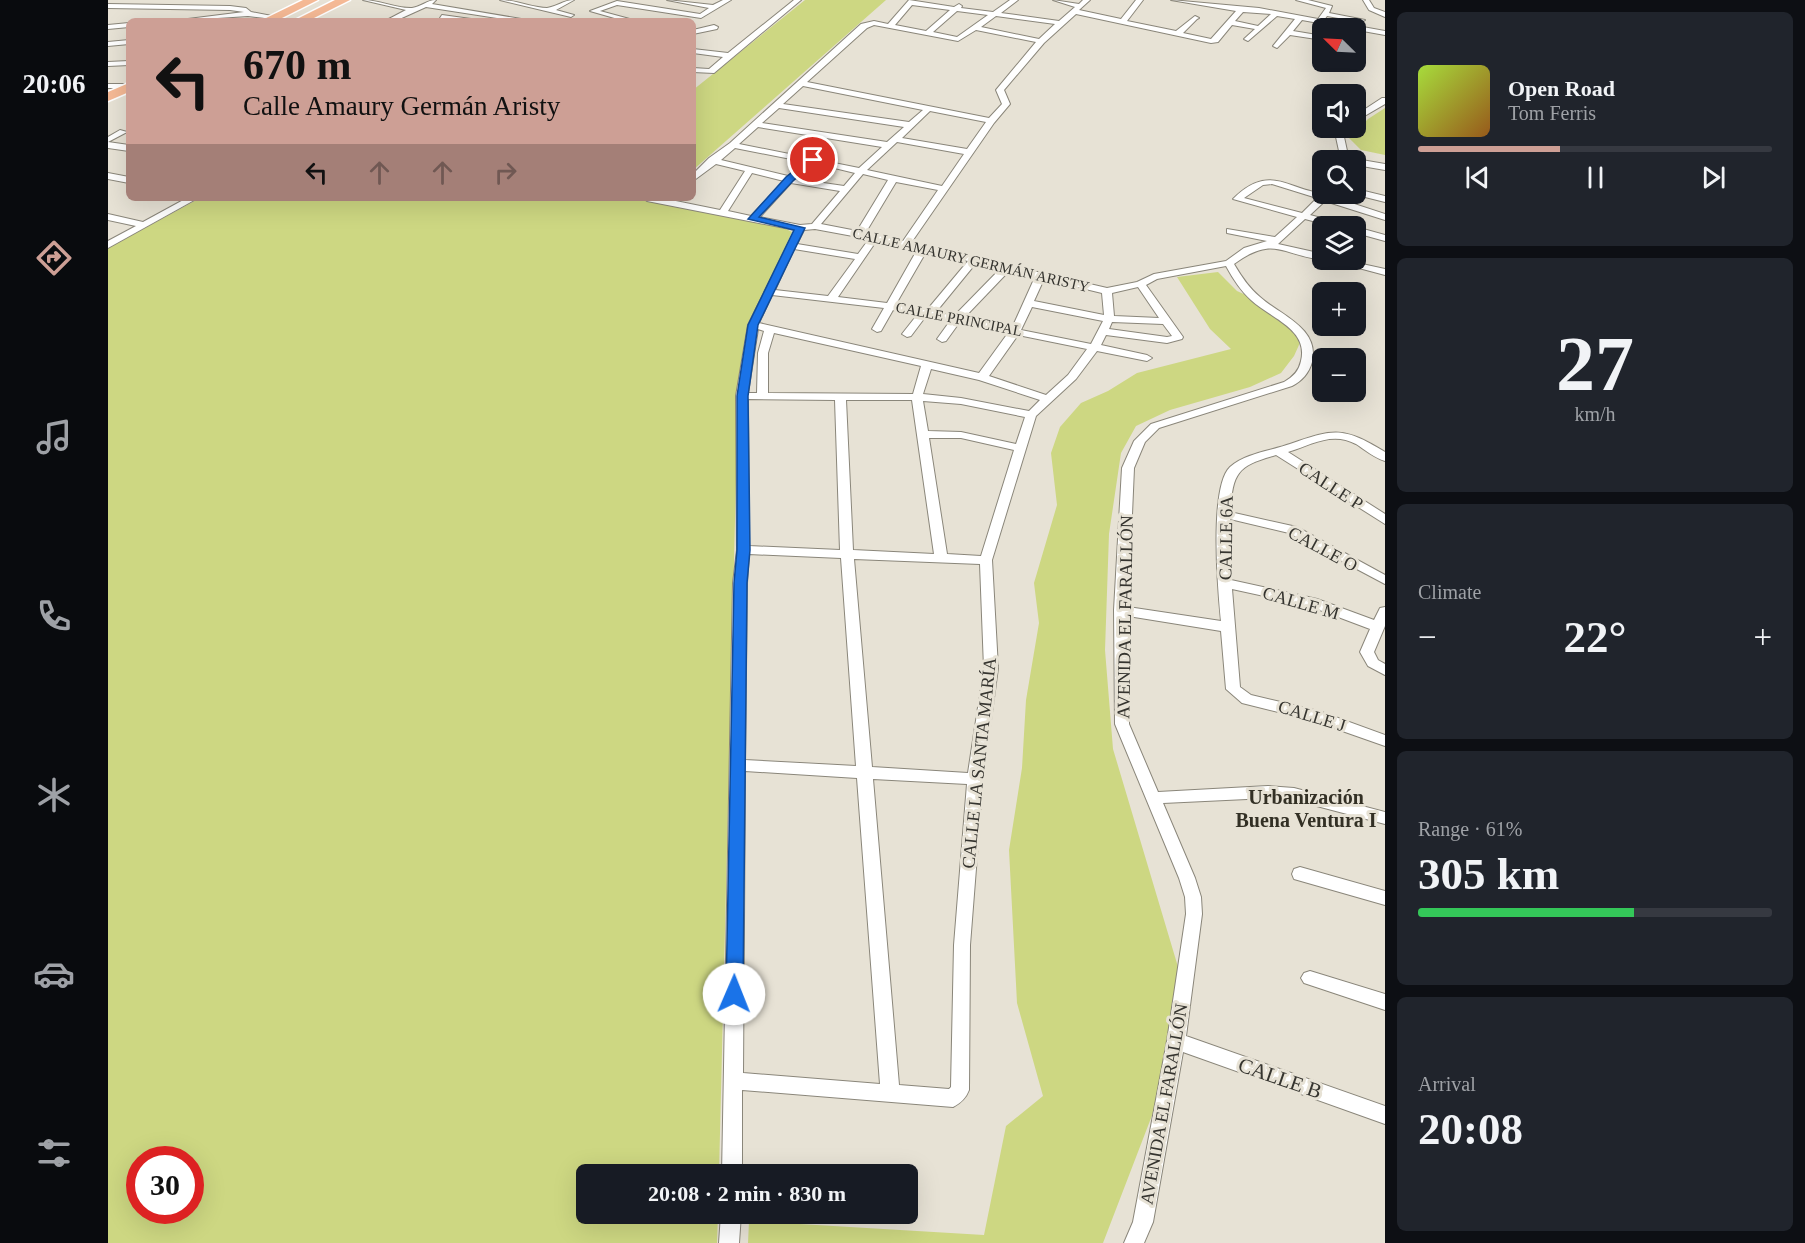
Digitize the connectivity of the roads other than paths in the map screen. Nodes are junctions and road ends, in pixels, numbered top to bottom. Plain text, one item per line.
1 (312, 0) edge
2 (344, 0) edge
3 (366, 0) edge
4 (435, 0) edge
5 (503, 0) edge
6 (571, 0) edge
7 (673, 0) edge
8 (728, 0) edge
9 (798, 0) edge
10 (969, 0) edge
11 (1015, 0) edge
12 (1056, 0) edge
13 (1140, 0) edge
14 (1174, 0) edge
15 (1269, 0) edge
16 (1299, 0) edge
17 (1366, 0) edge
18 (518, 1) edge
19 (911, 2) edge
20 (427, 5) junction
21 (108, 6) edge
22 (1080, 6) edge
23 (716, 7) junction
24 (456, 9) junction
25 (551, 9) junction
26 (956, 9) junction
27 (415, 10) junction
28 (662, 10) junction
29 (1241, 10) junction
30 (1259, 10) junction
31 (593, 11) junction
32 (577, 13) junction
33 (993, 13) junction
34 (1276, 13) junction
35 (248, 14) junction
36 (1325, 14) junction
37 (1385, 15) edge
38 (442, 17) joint
39 (207, 18) edge
40 (266, 18) edge
41 (272, 18) edge
42 (305, 18) edge
43 (396, 18) edge
44 (449, 18) edge
45 (503, 18) edge
46 (564, 18) edge
47 (621, 18) edge
48 (1195, 18) dead end
49 (1300, 18) junction
50 (1322, 18) edge
51 (1349, 18) edge
52 (1123, 21) junction
53 (1312, 21) edge
54 (1230, 22) junction
55 (1060, 23) junction
56 (126, 26) edge
57 (891, 26) junction
58 (108, 27) edge
59 (714, 27) dead end
60 (976, 28) junction
61 (1260, 28) junction
62 (696, 31) edge
63 (1366, 31) edge
64 (1288, 32) junction
65 (928, 33) junction
66 (1385, 33) edge
67 (1177, 34) junction
68 (1312, 36) edge
69 (1248, 39) dead end
70 (1041, 40) junction
71 (126, 42) edge
72 (108, 44) edge
73 (1276, 46) dead end
74 (696, 51) edge
75 (730, 56) junction
76 (126, 63) edge
77 (108, 64) edge
78 (696, 70) edge
79 (800, 83) junction
80 (108, 86) edge
81 (126, 86) edge
82 (126, 88) edge
83 (108, 97) edge
84 (1385, 100) edge
85 (126, 102) edge
86 (777, 105) junction
87 (860, 106) junction
88 (927, 110) junction
89 (108, 111) edge
90 (1366, 112) edge
91 (991, 121) junction
92 (755, 124) junction
93 (910, 125) junction
94 (123, 132) dead end
95 (108, 140) edge
96 (891, 142) junction
97 (108, 145) edge
98 (734, 145) junction
99 (126, 148) edge
100 (969, 152) junction
101 (712, 160) junction
102 (813, 160) junction
103 (1366, 164) edge
104 (1385, 167) edge
105 (750, 169) junction
106 (860, 172) junction
107 (696, 175) edge
108 (108, 176) edge
109 (893, 178) junction
110 (126, 179) edge
111 (790, 179) junction
112 (1383, 188) dead end
113 (845, 189) junction
114 (944, 189) junction
115 (1312, 192) edge
116 (1366, 194) edge
117 (1372, 196) junction
118 (1385, 199) edge
119 (188, 201) edge
120 (673, 201) edge
121 (1315, 204) edge
122 (1350, 204) edge
123 (722, 213) junction
124 (1300, 216) junction
125 (108, 217) edge
126 (1385, 217) edge
127 (753, 219) junction
128 (1312, 219) edge
129 (144, 225) junction
130 (807, 227) junction
131 (1230, 231) dead end
132 (1366, 233) edge
133 (860, 234) junction
134 (875, 237) junction
135 (1385, 238) edge
136 (1272, 242) junction
137 (108, 245) edge
138 (905, 245) junction
139 (792, 246) junction
140 (922, 250) junction
141 (1312, 254) edge
142 (861, 257) junction
143 (974, 260) junction
144 (1229, 263) junction
145 (1006, 268) junction
146 (1366, 268) edge
147 (1385, 272) edge
148 (1040, 277) junction
149 (1140, 284) junction
150 (1107, 291) junction
151 (770, 292) junction
152 (832, 298) junction
153 (1028, 303) junction
154 (889, 306) junction
155 (927, 313) junction
156 (957, 319) junction
157 (1167, 321) junction
158 (753, 325) junction
159 (1106, 325) junction
160 (770, 329) junction
161 (877, 329) dead end
162 (1016, 330) junction
163 (907, 334) dead end
164 (942, 339) dead end
165 (1095, 346) junction
166 (1147, 358) dead end
167 (927, 365) junction
168 (982, 377) junction
169 (742, 396) junction
170 (762, 396) junction
171 (840, 396) junction
172 (917, 398) junction
173 (1047, 399) junction
174 (1031, 416) junction
175 (922, 434) junction
176 (1021, 448) junction
177 (1278, 451) junction
178 (1385, 457) edge
179 (1224, 514) junction
180 (1385, 520) edge
181 (743, 550) junction
182 (847, 553) junction
183 (941, 556) junction
184 (986, 560) junction
185 (1385, 580) edge
186 (1225, 583) junction
187 (1121, 610) junction
188 (1385, 610) edge
189 (1377, 626) junction
190 (1227, 627) junction
191 (1385, 670) edge
192 (1238, 695) joint
193 (1385, 741) edge
194 (739, 765) junction
195 (863, 773) junction
196 (975, 779) junction
197 (1155, 798) junction
198 (1385, 818) edge
199 (1300, 874) dead end
200 (1385, 898) edge
201 (1310, 978) dead end
202 (1385, 1002) edge
203 (1176, 1041) junction
204 (733, 1082) junction
205 (890, 1093) junction
206 (1385, 1115) edge
207 (732, 1164) edge
208 (730, 1224) edge
209 (729, 1243) edge
210 (1134, 1243) edge

1 - 41 main road
2 - 42 main road
3 - 27 street
4 - 20 street
5 - 18 street
6 - 25 street
7 - 23 street
7 - 28 street
8 - 23 street
9 - 75 street
10 - 26 street
11 - 33 street
12 - 22 street
13 - 52 street
14 - 29 street
15 - 30 street
16 - 36 street
17 - 37 street
18 - 25 street
19 - 26 street
19 - 57 street
20 - 24 street
20 - 27 street
21 - 35 street
22 - 52 street
22 - 55 street
23 - 28 street
24 - 38 street
24 - 45 street
25 - 32 street
26 - 33 street
26 - 65 street
27 - 43 street
28 - 31 street
29 - 30 street
29 - 54 street
30 - 34 street
31 - 32 street
31 - 47 street
32 - 46 street
33 - 55 street
33 - 60 street
34 - 49 street
34 - 61 street
35 - 39 street
35 - 40 street
36 - 50 street
36 - 51 street
38 - 44 street
48 - 67 street
49 - 53 street
49 - 64 street
52 - 67 street
54 - 61 street
54 - 67 street
55 - 70 street
56 - 58 street
57 - 65 street
57 - 79 street
59 - 62 street
60 - 65 street
60 - 70 street
61 - 69 street
63 - 66 street
64 - 68 street
64 - 73 street
70 - 91 street
71 - 72 street
74 - 75 street
75 - 78 street
76 - 77 street
79 - 86 street
79 - 87 street
80 - 81 street
82 - 83 main road
84 - 90 street
85 - 89 main road
86 - 87 street
86 - 92 street
87 - 88 street
87 - 93 street
88 - 91 street
88 - 93 street
91 - 100 street
92 - 96 street
92 - 98 street
93 - 96 street
94 - 95 street
96 - 100 street
96 - 106 street
97 - 99 street
98 - 101 street
98 - 102 street
100 - 114 street
101 - 105 street
101 - 107 street
102 - 106 street
102 - 111 street
103 - 104 street
105 - 111 street
105 - 123 street
106 - 109 street
106 - 113 street
108 - 110 street
109 - 114 street
109 - 133 street
111 - 113 street
111 - 127 street
112 - 117 street
113 - 130 street
114 - 138 street
115 - 124 street
116 - 117 street
117 - 118 street
119 - 129 street
120 - 123 street, CALLE AMAURY GERMÁN ARISTY
121 - 124 street
122 - 126 street
123 - 127 street, CALLE AMAURY GERMÁN ARISTY
124 - 128 street
124 - 136 street
125 - 129 street
127 - 130 street, CALLE AMAURY GERMÁN ARISTY
129 - 137 street
130 - 133 street, CALLE AMAURY GERMÁN ARISTY
130 - 139 street
131 - 136 street
132 - 135 street
133 - 134 street, CALLE AMAURY GERMÁN ARISTY
134 - 138 street, CALLE AMAURY GERMÁN ARISTY
134 - 142 street
136 - 141 street
136 - 144 street, CALLE AMAURY GERMÁN ARISTY
138 - 140 street, CALLE AMAURY GERMÁN ARISTY
139 - 142 street
139 - 151 street
140 - 143 street, CALLE AMAURY GERMÁN ARISTY
140 - 154 street
142 - 152 street
143 - 145 street, CALLE AMAURY GERMÁN ARISTY
143 - 155 street
144 - 149 street, CALLE AMAURY GERMÁN ARISTY
144 - 187 street, AVENIDA EL FARALLÓN
145 - 148 street, CALLE AMAURY GERMÁN ARISTY
145 - 156 street
146 - 147 street
148 - 150 street, CALLE AMAURY GERMÁN ARISTY
148 - 153 street
149 - 150 street, CALLE AMAURY GERMÁN ARISTY
149 - 157 street
150 - 159 street
151 - 152 street, CALLE PRINCIPAL
151 - 158 street
152 - 154 street, CALLE PRINCIPAL
153 - 159 street
153 - 162 street
154 - 155 street, CALLE PRINCIPAL
154 - 161 street
155 - 156 street, CALLE PRINCIPAL
155 - 163 street
156 - 162 street, CALLE PRINCIPAL
156 - 164 street
157 - 159 street
157 - 159 street
158 - 160 street
158 - 169 street
159 - 165 street, CALLE LA SANTA MARÍA
160 - 167 street
160 - 170 street
162 - 165 street, CALLE PRINCIPAL
162 - 168 street
165 - 166 street, CALLE PRINCIPAL
165 - 173 street, CALLE LA SANTA MARÍA
167 - 168 street
167 - 172 street
168 - 173 street
169 - 170 street
169 - 181 street
170 - 171 street
171 - 172 street
171 - 182 street
172 - 174 street
172 - 175 street
173 - 174 street, CALLE LA SANTA MARÍA
174 - 176 street, CALLE LA SANTA MARÍA
175 - 176 street
175 - 183 street
176 - 184 street, CALLE LA SANTA MARÍA
177 - 178 street, CALLE 6A
177 - 179 street, CALLE 6A
177 - 180 street, CALLE P
179 - 185 street, CALLE O
179 - 186 street, CALLE 6A
181 - 182 street
181 - 194 street
182 - 183 street
182 - 195 street
183 - 184 street
184 - 196 street, CALLE LA SANTA MARÍA
186 - 189 street, CALLE M
186 - 190 street, CALLE 6A
187 - 190 street
187 - 197 street, AVENIDA EL FARALLÓN
188 - 189 street
189 - 191 street
190 - 192 street, CALLE 6A
192 - 193 street, CALLE J
194 - 195 street
194 - 204 street
195 - 196 street
195 - 205 street
196 - 205 street, CALLE LA SANTA MARÍA
197 - 198 street
197 - 203 street, AVENIDA EL FARALLÓN
199 - 200 street
201 - 202 street
203 - 206 street, CALLE B
203 - 210 street, AVENIDA EL FARALLÓN
204 - 205 street
204 - 207 street
208 - 209 street

